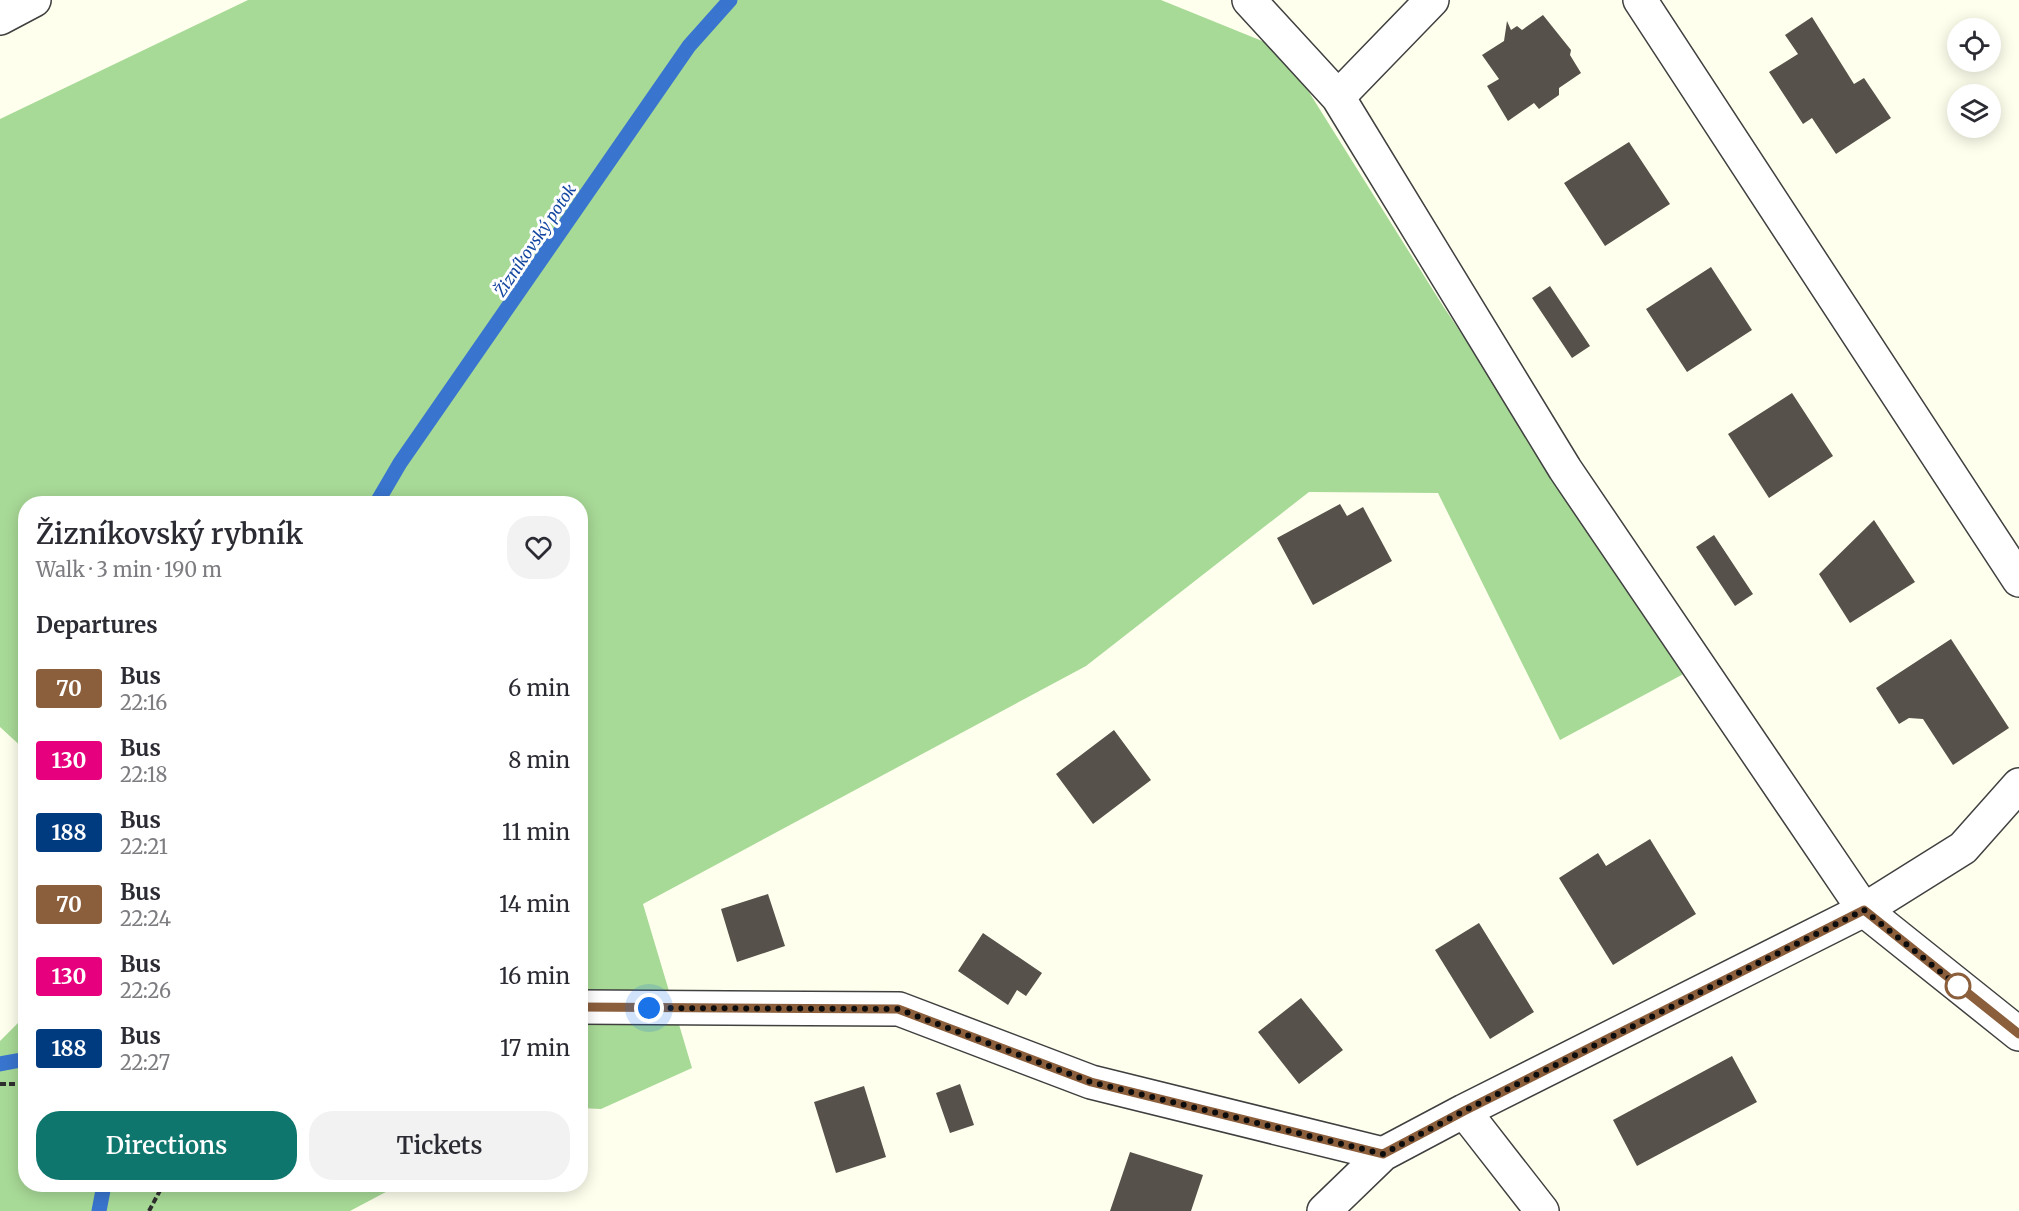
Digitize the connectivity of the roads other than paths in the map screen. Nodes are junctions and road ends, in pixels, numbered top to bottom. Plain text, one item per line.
1 (34, 0) edge
2 (1249, 0) edge
3 (1432, 0) edge
4 (1640, 0) edge
5 (0, 18) edge
6 (1338, 97) junction
7 (2019, 580) edge
8 (2019, 785) edge
9 (1864, 910) junction
10 (588, 1007) edge
11 (2019, 1034) edge
12 (1464, 1111) junction
13 (1383, 1154) junction
14 (1324, 1211) edge
15 (1542, 1211) edge

1 - 5 street
2 - 6 street
3 - 6 street
4 - 7 street
6 - 9 street
8 - 9 street
9 - 11 street
9 - 12 street
10 - 13 street
12 - 13 street
12 - 15 street
13 - 14 street

